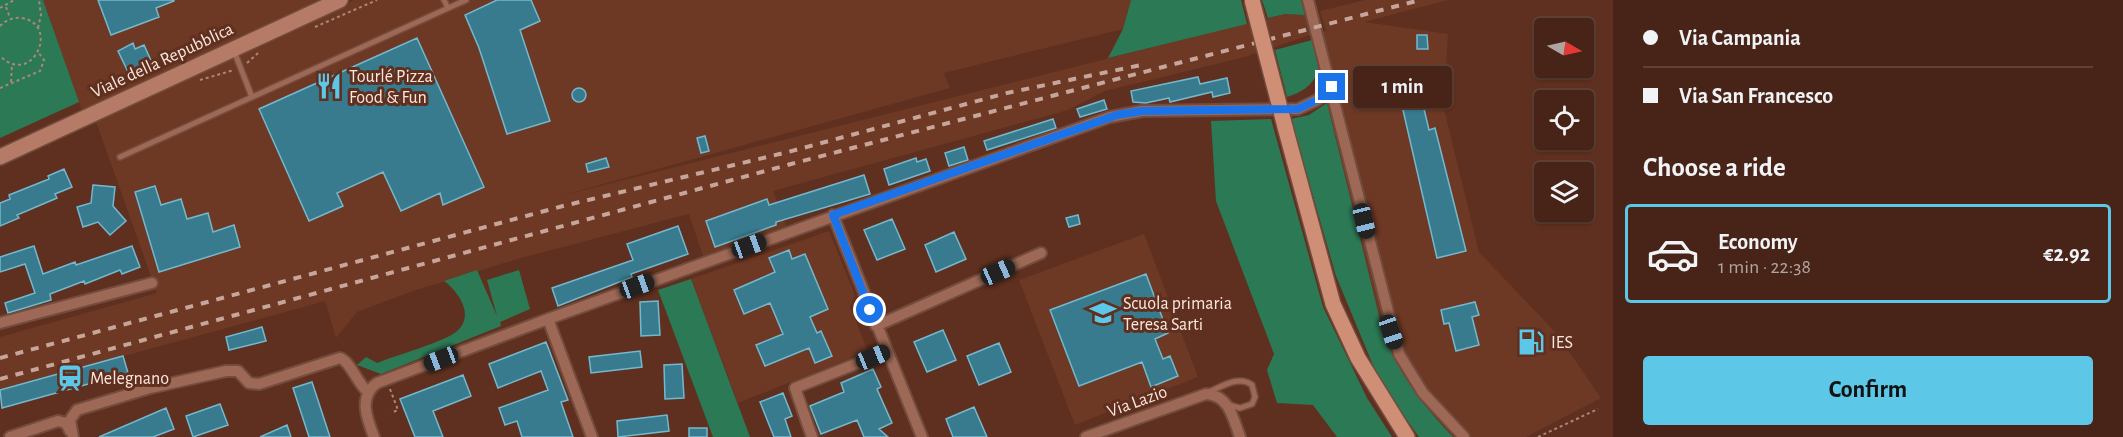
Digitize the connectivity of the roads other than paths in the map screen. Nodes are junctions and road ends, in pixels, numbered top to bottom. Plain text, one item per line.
1 (340, 0) edge
2 (444, 0) edge
3 (466, 0) edge
4 (1252, 0) edge
5 (1308, 0) edge
6 (448, 8) junction
7 (234, 49) junction
8 (1332, 87) junction
9 (252, 97) junction
10 (0, 157) edge
11 (120, 157) dead end
12 (833, 215) junction
13 (1041, 253) dead end
14 (152, 283) dead end
15 (548, 319) junction
16 (0, 323) edge
17 (876, 326) junction
18 (886, 352) junction
19 (368, 392) junction
20 (1199, 396) junction
21 (1227, 404) junction
22 (10, 437) edge
23 (73, 437) edge
24 (374, 437) edge
25 (592, 437) edge
26 (812, 437) edge
27 (921, 437) edge
28 (1086, 437) edge
29 (1240, 437) edge
30 (1407, 437) edge
31 (1464, 437) edge

1 - 7 street, Viale della Repubblica
2 - 6 lane
3 - 6 lane
4 - 30 main road, bridge
5 - 8 street
6 - 9 lane
7 - 9 lane
7 - 10 street, Viale della Repubblica
8 - 12 street
8 - 31 street
9 - 11 lane
12 - 15 street
12 - 17 street
13 - 17 street
14 - 16 street
15 - 19 street
15 - 25 street
17 - 18 street
18 - 26 street
18 - 27 street
19 - 23 street
19 - 24 street
20 - 21 street, Via Lazio
20 - 21 lane, Via Lazio
20 - 28 street, Via Lazio
21 - 29 street
22 - 23 street

